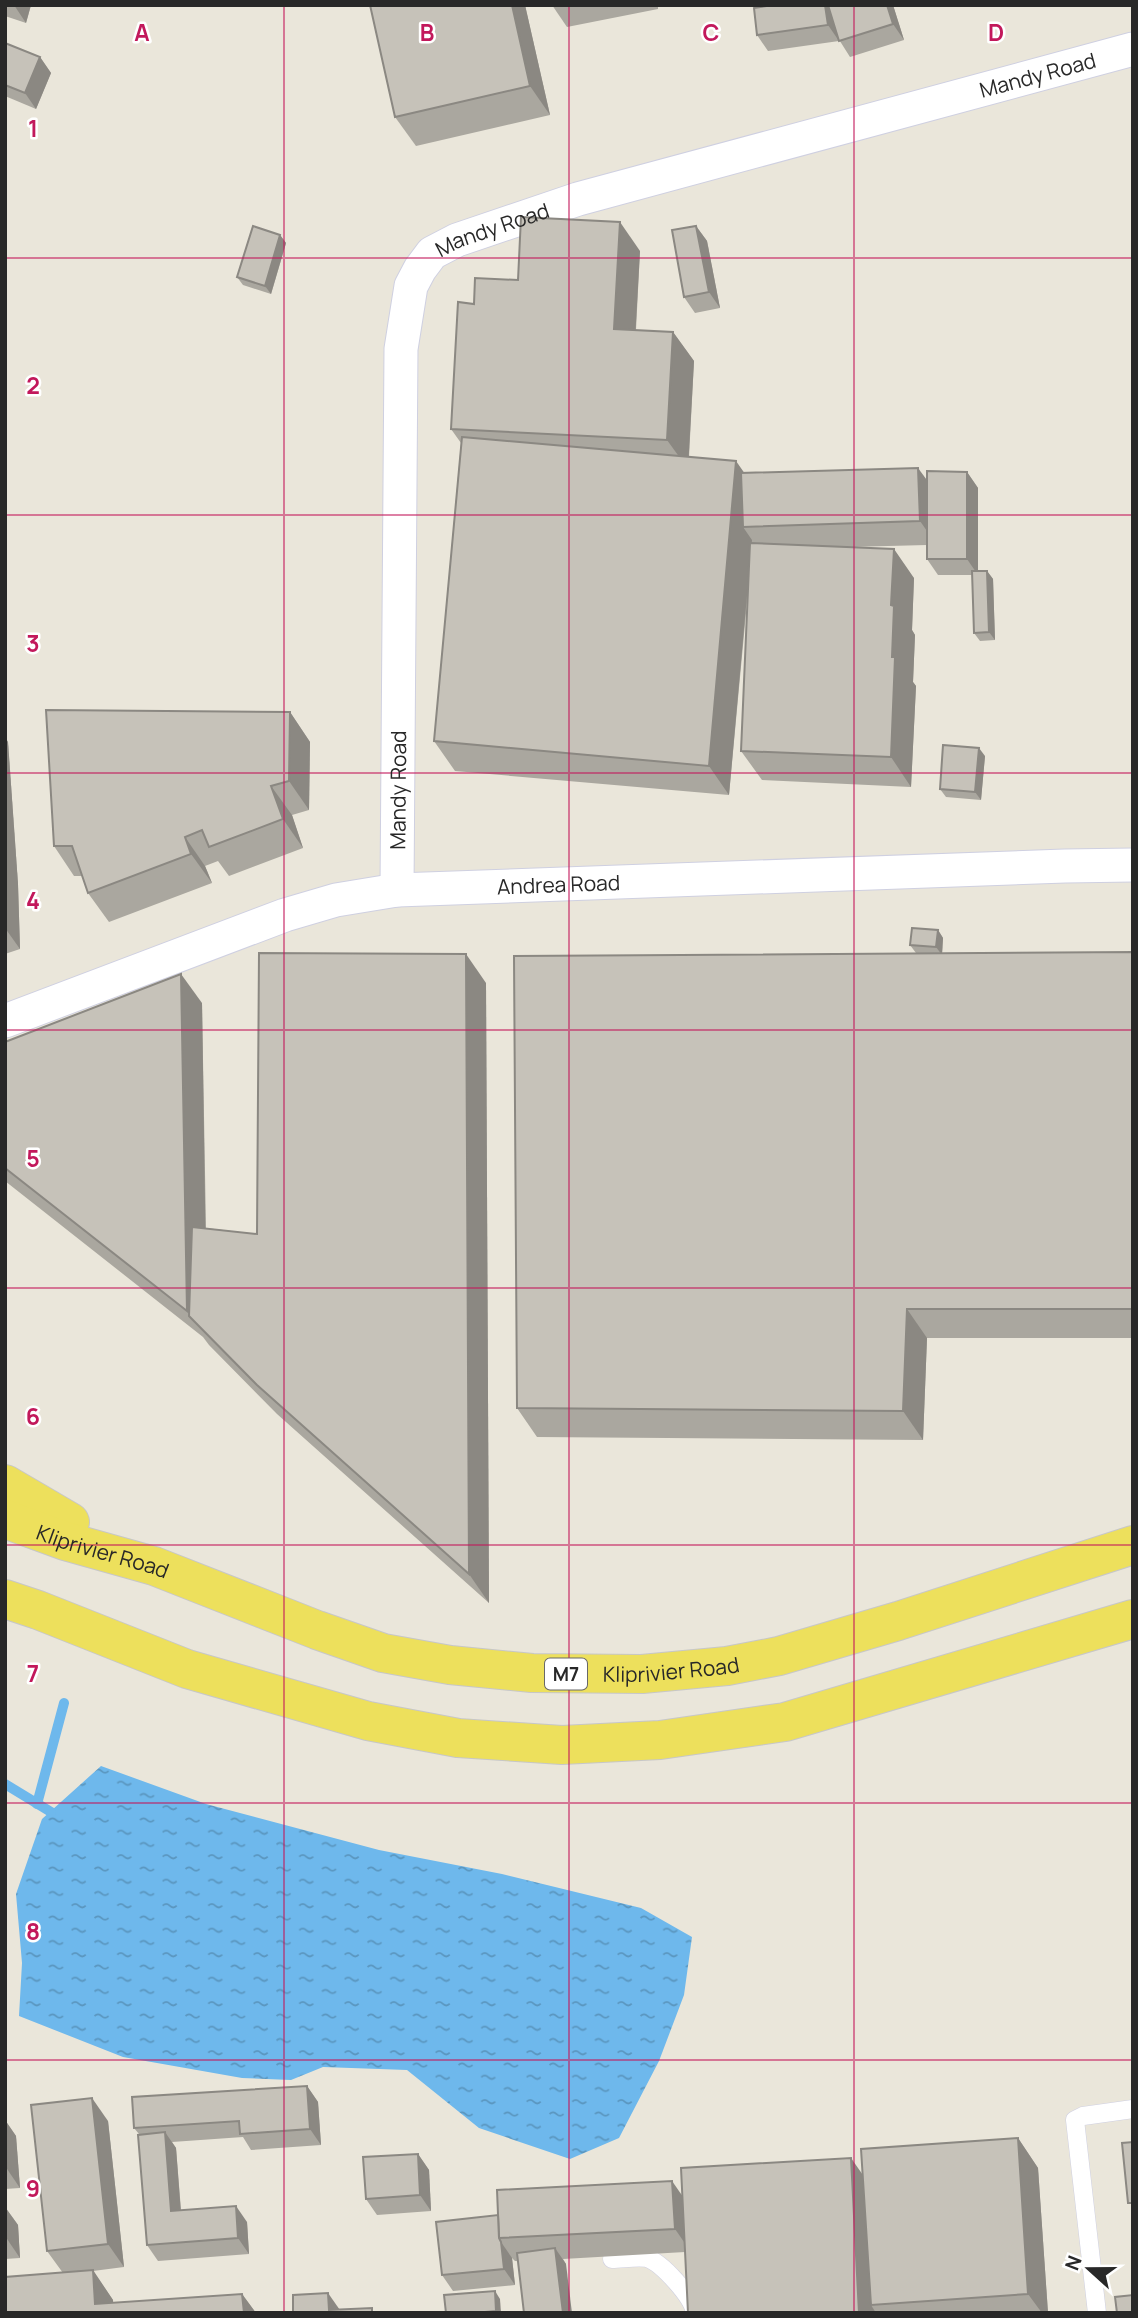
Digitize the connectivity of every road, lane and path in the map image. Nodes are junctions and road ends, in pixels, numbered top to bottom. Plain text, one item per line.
1 (1133, 48) edge
2 (1133, 865) edge
3 (397, 890) junction
4 (5, 1021) edge
5 (5, 1484) edge
6 (5, 1519) edge
7 (1133, 1545) edge
8 (154, 1566) junction
9 (16, 1607) edge
10 (1133, 1619) edge
11 (1133, 2109) edge
12 (612, 2259) edge
13 (695, 2313) edge
14 (1097, 2313) edge

1 - 3 street, Mandy Road
2 - 3 street, Andrea Road
3 - 4 street, Andrea Road
5 - 8 main road
6 - 8 main road, Kliprivier Road / M7
7 - 8 main road, Kliprivier Road / M7
9 - 10 main road
11 - 14 lane
12 - 13 lane

